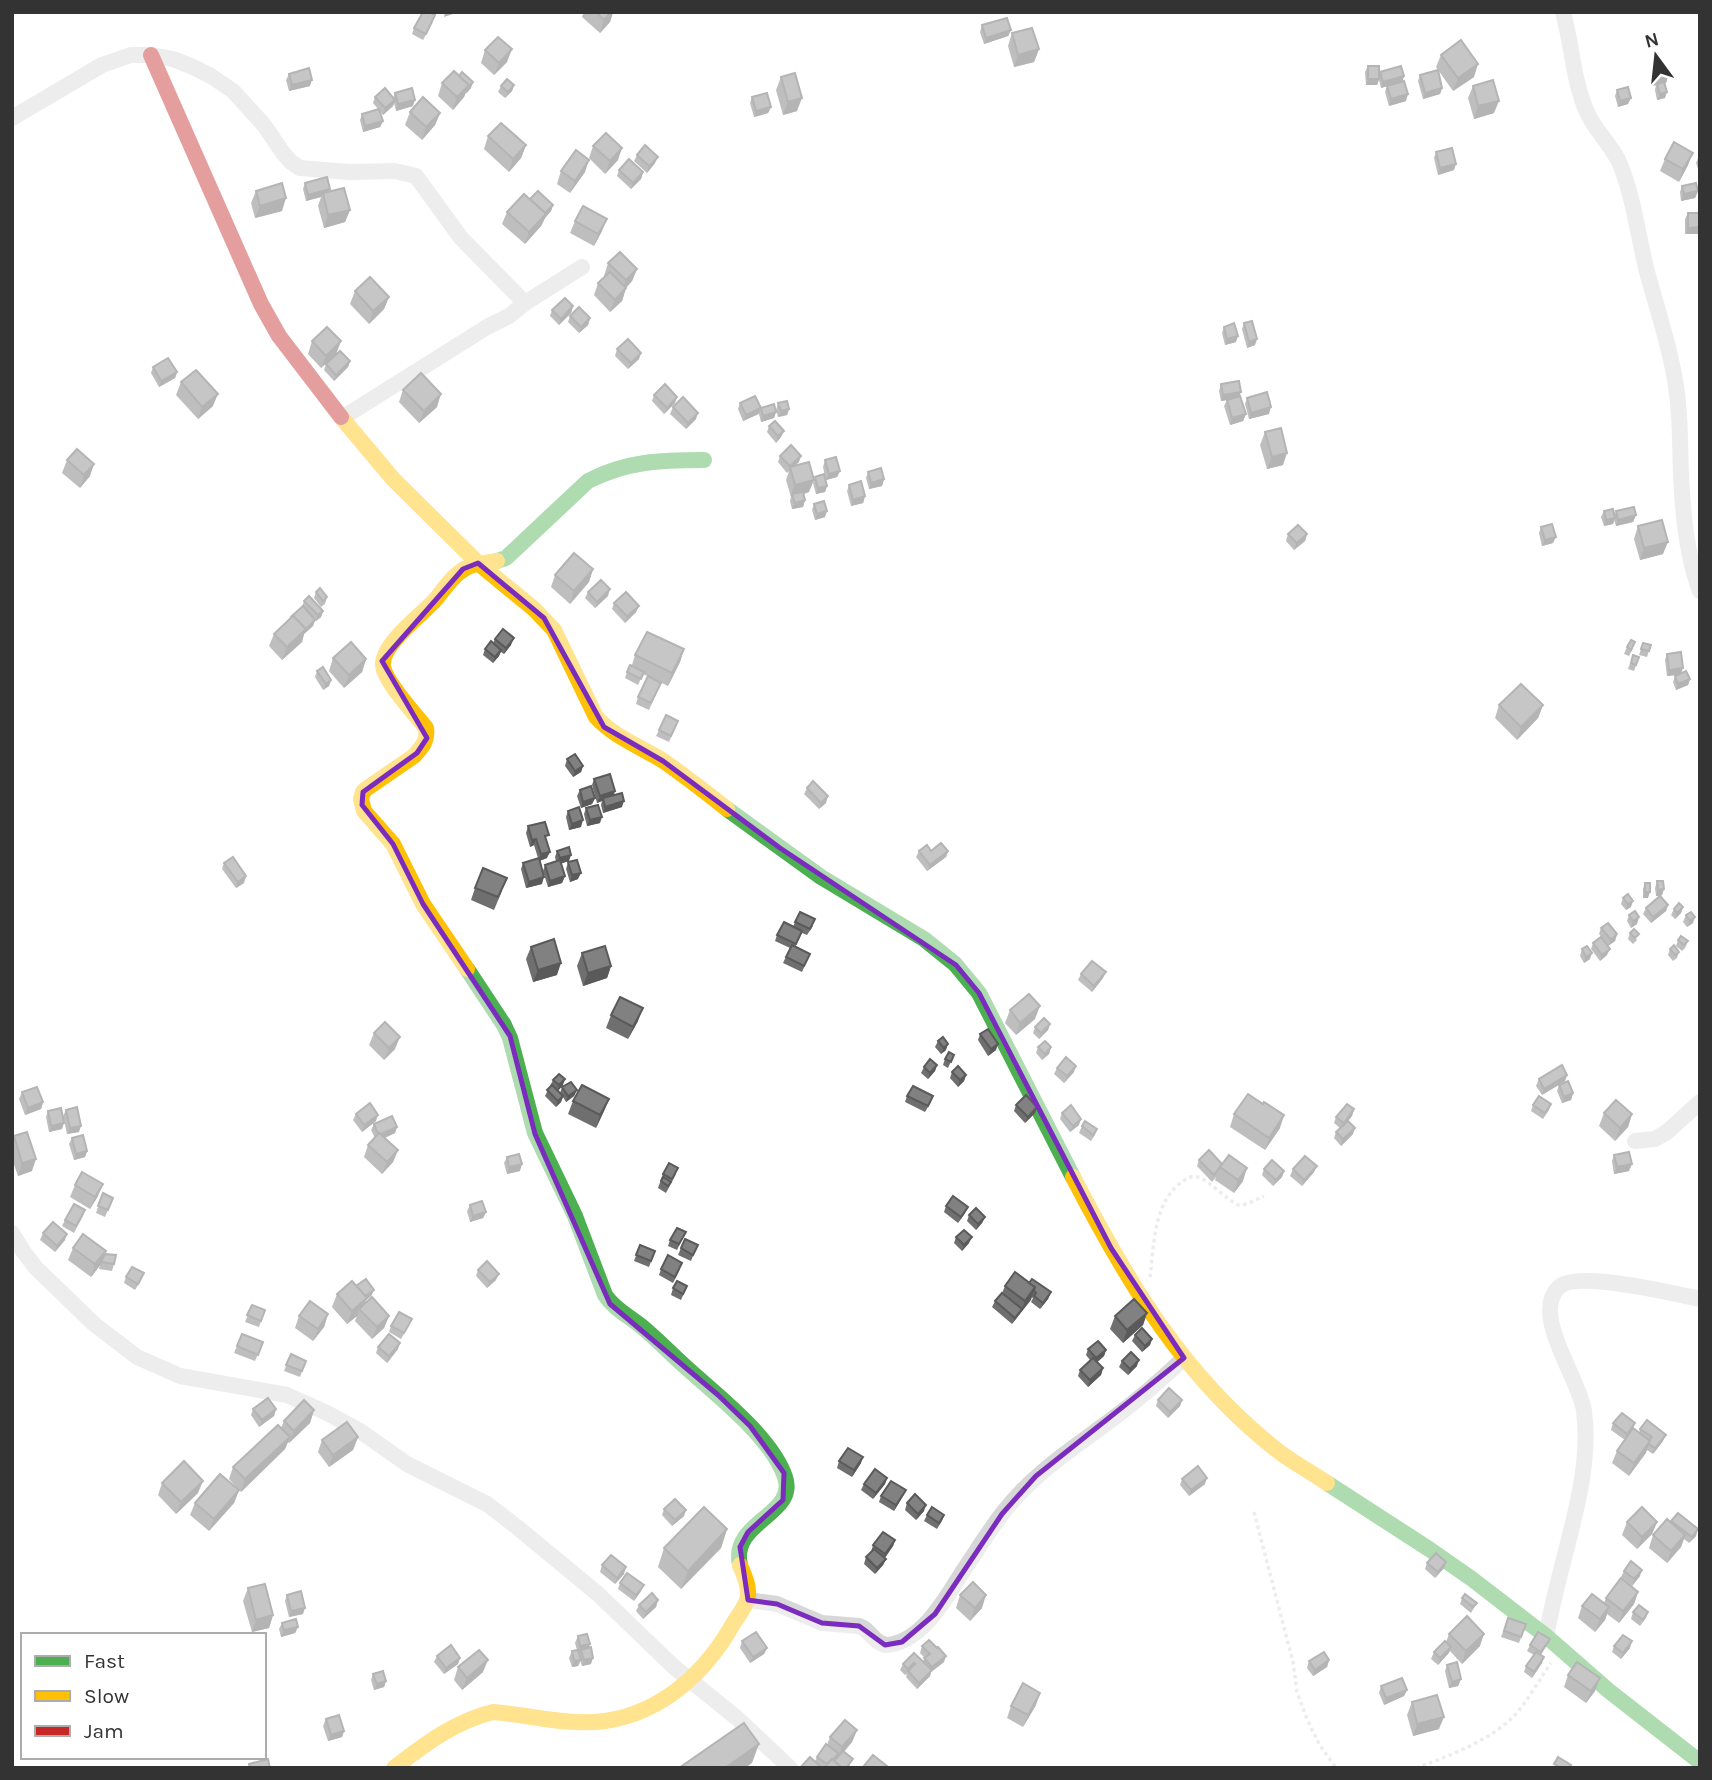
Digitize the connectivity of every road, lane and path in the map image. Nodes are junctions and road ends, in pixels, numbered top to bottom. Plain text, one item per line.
1 (1563, 12) edge
2 (152, 55) junction
3 (12, 118) edge
4 (583, 267) dead end
5 (524, 303) junction
6 (342, 418) junction
7 (704, 460) dead end
8 (478, 563) junction
9 (1700, 591) edge
10 (1700, 1102) edge
11 (1635, 1141) dead end
12 (1264, 1196) dead end
13 (12, 1233) edge
14 (1700, 1299) edge
15 (1146, 1307) junction
16 (1184, 1358) junction
17 (1254, 1512) dead end
18 (748, 1600) junction
19 (1546, 1636) junction
20 (1560, 1649) junction
21 (690, 1679) junction
22 (1700, 1762) edge
23 (394, 1768) edge
24 (790, 1768) edge
25 (1336, 1768) edge
26 (1416, 1768) edge

1 - 9 street
2 - 3 street
2 - 5 street
2 - 6 street
4 - 5 street
5 - 6 street
6 - 8 street
7 - 8 street
8 - 15 street
8 - 18 street
10 - 11 street
12 - 15 path
13 - 21 street
14 - 19 street
15 - 16 street
16 - 18 street
16 - 19 street
17 - 25 path
18 - 21 street
19 - 20 street
20 - 22 street
20 - 26 path
21 - 23 street
21 - 24 street

